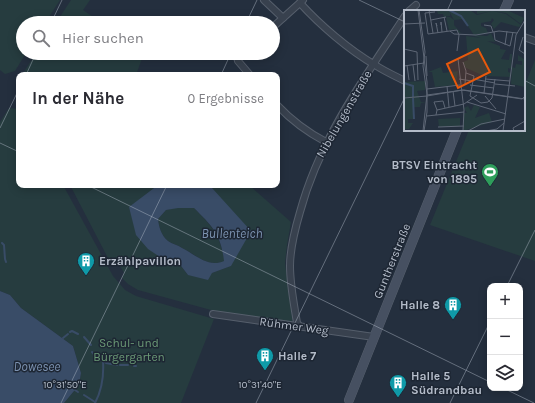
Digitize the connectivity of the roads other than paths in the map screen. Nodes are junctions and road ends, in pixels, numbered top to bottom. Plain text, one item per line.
1 (264, 0) edge
2 (509, 0) edge
3 (301, 2) edge
4 (416, 6) dead end
5 (410, 10) edge
6 (504, 10) edge
7 (283, 18) junction
8 (404, 18) edge
9 (280, 21) edge
10 (525, 37) edge
11 (535, 41) edge
12 (238, 60) edge
13 (373, 64) junction
14 (247, 72) edge
15 (404, 80) edge
16 (280, 108) edge
17 (457, 131) edge
18 (326, 142) junction
19 (213, 314) dead end
20 (300, 327) junction
21 (374, 337) junction
22 (349, 400) dead end

1 - 7 street
2 - 6 street
3 - 7 street
3 - 13 street
4 - 5 street
7 - 9 street
8 - 13 street, Nibelungenstraße
10 - 11 street
12 - 14 street
13 - 15 street
13 - 18 street, Nibelungenstraße
16 - 18 street
17 - 21 street, Guntherstraße
18 - 20 street, Nibelungenstraße
19 - 20 street, Rühmer Weg
20 - 21 street, Rühmer Weg
21 - 22 street, Guntherstraße

